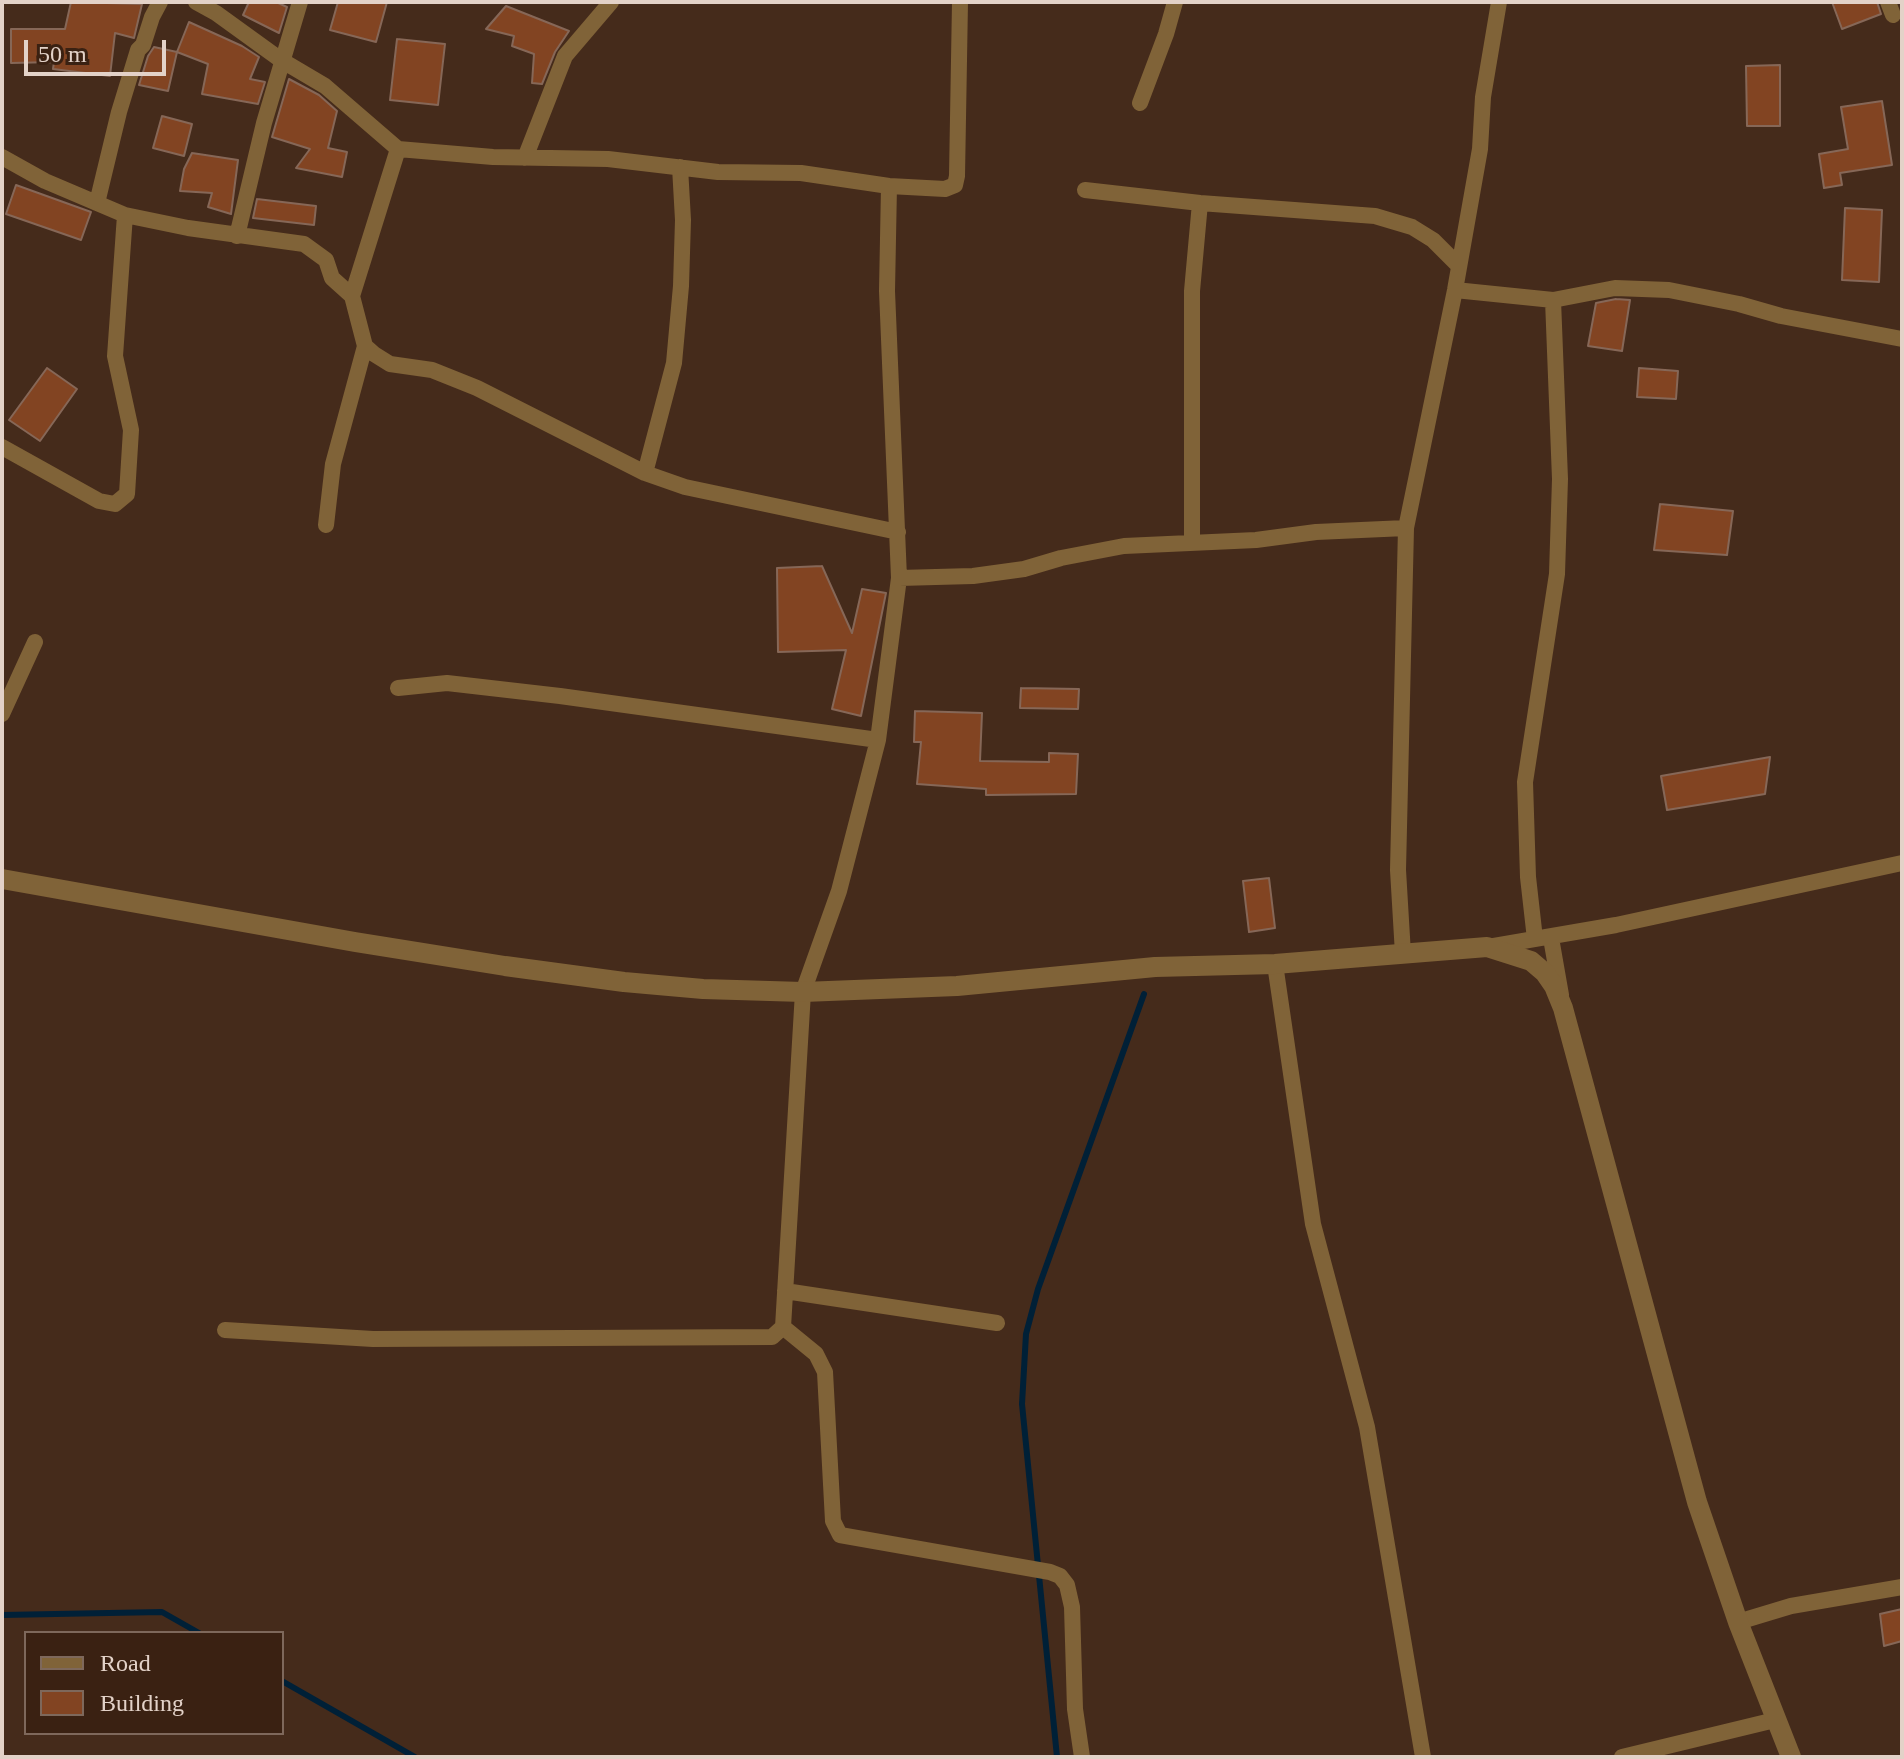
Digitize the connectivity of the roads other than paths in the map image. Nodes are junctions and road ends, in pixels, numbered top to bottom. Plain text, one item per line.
1 (160, 2) edge
2 (196, 2) edge
3 (300, 2) edge
4 (611, 2) edge
5 (960, 2) edge
6 (1175, 2) edge
7 (1499, 2) edge
8 (281, 60) junction
9 (1140, 103) dead end
10 (398, 149) junction
11 (2, 157) edge
12 (525, 158) junction
13 (680, 167) junction
14 (889, 186) junction
15 (1085, 190) dead end
16 (97, 203) junction
17 (1200, 203) junction
18 (125, 215) junction
19 (237, 236) junction
20 (1458, 265) junction
21 (1455, 290) junction
22 (352, 296) junction
23 (1553, 300) junction
24 (1902, 339) edge
25 (365, 346) junction
26 (2, 447) edge
27 (645, 473) junction
28 (326, 525) dead end
29 (1406, 528) junction
30 (898, 532) junction
31 (1192, 541) junction
32 (899, 578) junction
33 (35, 642) dead end
34 (398, 688) dead end
35 (2, 714) edge
36 (878, 740) junction
37 (1902, 863) edge
38 (2, 879) edge
39 (1543, 938) junction
40 (1487, 947) junction
41 (1403, 954) junction
42 (1275, 964) junction
43 (803, 992) junction
44 (1563, 1008) junction
45 (785, 1291) junction
46 (997, 1323) dead end
47 (783, 1327) junction
48 (225, 1330) dead end
49 (1902, 1587) edge
50 (1738, 1622) junction
51 (1775, 1720) junction
52 (1082, 1757) edge
53 (1423, 1757) edge
54 (1622, 1757) edge
55 (1791, 1757) edge

1 - 16 street
2 - 8 street
3 - 8 street
4 - 12 street
5 - 14 street
6 - 9 street
7 - 20 street
8 - 10 street
8 - 19 street
10 - 12 street
10 - 22 street
11 - 16 street
12 - 13 street
13 - 14 street
13 - 27 street
14 - 30 street
15 - 17 street
16 - 18 street
17 - 20 street
17 - 31 street
18 - 19 street
18 - 26 street
19 - 22 street
20 - 21 street
21 - 23 street
21 - 29 street
22 - 25 street
23 - 24 street
23 - 39 street
25 - 27 street
25 - 28 street
27 - 30 street
29 - 31 street
29 - 41 street
30 - 32 street
31 - 32 street
32 - 36 street
33 - 35 street
34 - 36 street
36 - 43 street
37 - 39 street
38 - 43 street
39 - 40 street
39 - 44 street
40 - 41 street
40 - 44 street
41 - 42 street
42 - 43 street
42 - 53 street
43 - 45 street
44 - 50 street
45 - 46 street
45 - 47 street
47 - 48 street
47 - 52 street
49 - 50 street
50 - 51 street
51 - 54 street
51 - 55 street

